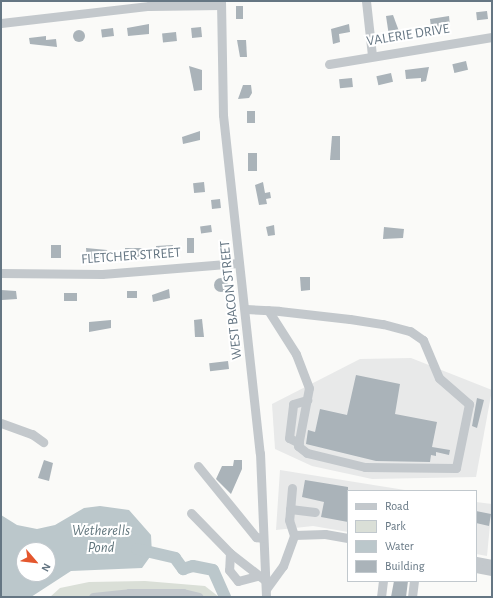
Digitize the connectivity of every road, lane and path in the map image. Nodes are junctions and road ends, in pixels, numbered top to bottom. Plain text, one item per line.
1 (366, 1) edge
2 (221, 3) edge
3 (1, 23) edge
4 (492, 37) edge
5 (372, 55) junction
6 (329, 64) dead end
7 (239, 263) junction
8 (1, 273) edge
9 (246, 309) junction
10 (268, 310) junction
11 (308, 400) junction
12 (1, 423) edge
13 (43, 442) dead end
14 (299, 443) junction
15 (198, 466) dead end
16 (292, 488) dead end
17 (290, 509) junction
18 (315, 512) dead end
19 (191, 513) dead end
20 (294, 535) junction
21 (263, 538) junction
22 (347, 538) edge
23 (230, 554) junction
24 (477, 561) edge
25 (492, 564) edge
26 (477, 568) edge
27 (492, 571) edge
28 (257, 576) junction
29 (383, 582) edge
30 (415, 582) edge
31 (266, 589) edge
32 (129, 595) edge
33 (93, 597) edge
34 (199, 597) edge
35 (381, 597) edge
36 (412, 597) edge

1 - 5 street
2 - 3 street
2 - 7 street, WEST BACON STREET
4 - 5 street, VALERIE DRIVE
5 - 6 street, VALERIE DRIVE
7 - 8 street, FLETCHER STREET
7 - 9 street, WEST BACON STREET
9 - 10 street
9 - 21 street, WEST BACON STREET
10 - 11 street
10 - 14 street
11 - 14 street
11 - 14 street
12 - 13 street
15 - 21 street
16 - 17 street
17 - 18 street
17 - 20 street
19 - 23 street
20 - 22 street
20 - 31 street
21 - 31 street, WEST BACON STREET
23 - 28 street
23 - 28 street
24 - 25 street
26 - 27 street
28 - 31 street
29 - 35 street
30 - 36 street
32 - 33 street
32 - 34 street

